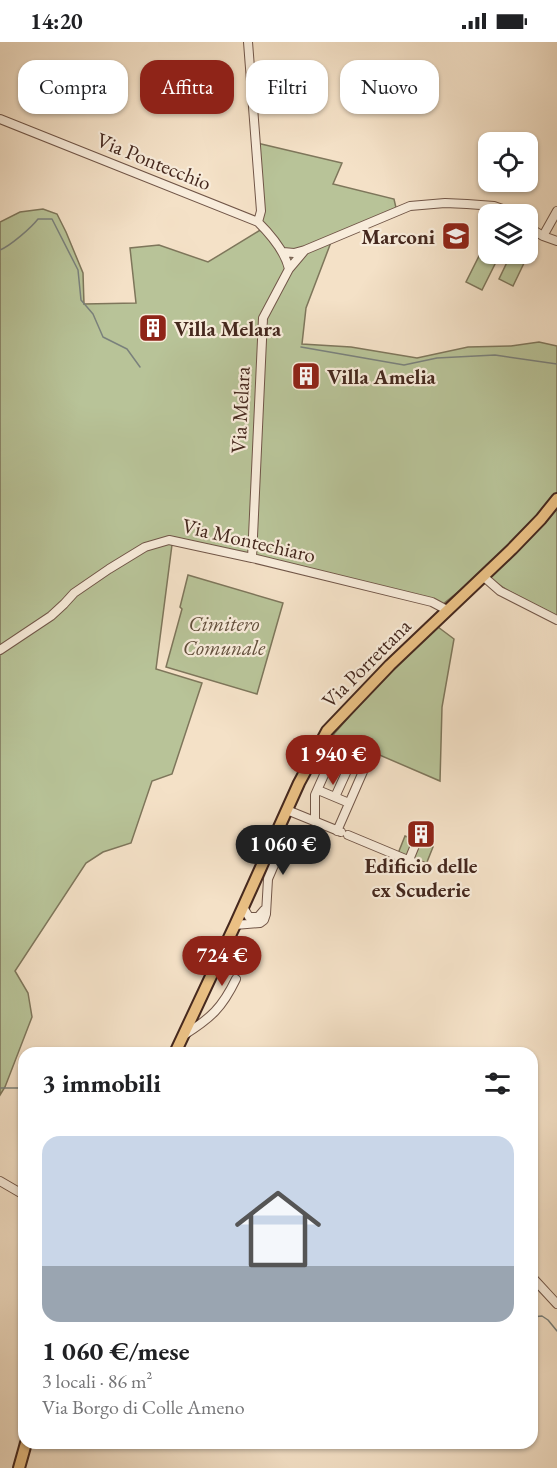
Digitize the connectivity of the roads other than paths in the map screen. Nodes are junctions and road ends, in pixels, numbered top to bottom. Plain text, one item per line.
1 (248, 42) edge
2 (0, 119) edge
3 (478, 205) edge
4 (557, 211) edge
5 (258, 222) junction
6 (538, 233) edge
7 (543, 236) junction
8 (557, 241) edge
9 (305, 250) junction
10 (283, 252) junction
11 (289, 270) junction
12 (557, 499) edge
13 (252, 558) junction
14 (484, 577) junction
15 (447, 610) junction
16 (557, 620) edge
17 (0, 650) edge
18 (350, 764) dead end
19 (318, 790) junction
20 (335, 798) junction
21 (349, 803) junction
22 (287, 810) junction
23 (315, 822) junction
24 (342, 833) junction
25 (290, 838) dead end
26 (418, 838) dead end
27 (409, 860) junction
28 (427, 868) dead end
29 (267, 903) junction
30 (242, 916) junction
31 (236, 979) dead end
32 (183, 1036) junction
33 (178, 1047) edge
34 (0, 1181) edge
35 (18, 1192) edge
36 (538, 1283) edge
37 (557, 1304) edge
38 (25, 1449) edge
39 (20, 1468) edge

1 - 5 street
2 - 5 street, Via Pontecchio
3 - 9 street
4 - 7 street
5 - 10 street, Via Pontecchio
6 - 7 street
7 - 8 street
9 - 10 street
9 - 11 street, Via Melara
10 - 11 street
11 - 13 street, Via Melara
12 - 14 main road, Via Porrettana
13 - 15 street, Via Montechiaro
13 - 17 street, Via Montechiaro
14 - 15 main road, Via Porrettana
14 - 16 street
15 - 22 main road, Via Porrettana
18 - 20 street
19 - 20 street
19 - 21 street
19 - 23 street
20 - 21 street
21 - 24 street
22 - 23 street
22 - 30 main road, Via Porrettana
23 - 24 street
24 - 27 street
25 - 29 street
26 - 27 street
27 - 28 street
29 - 30 street
29 - 30 street
30 - 32 main road, Via Porrettana
31 - 32 street
32 - 33 main road, Via Porrettana
34 - 35 street
36 - 37 street
38 - 39 main road

